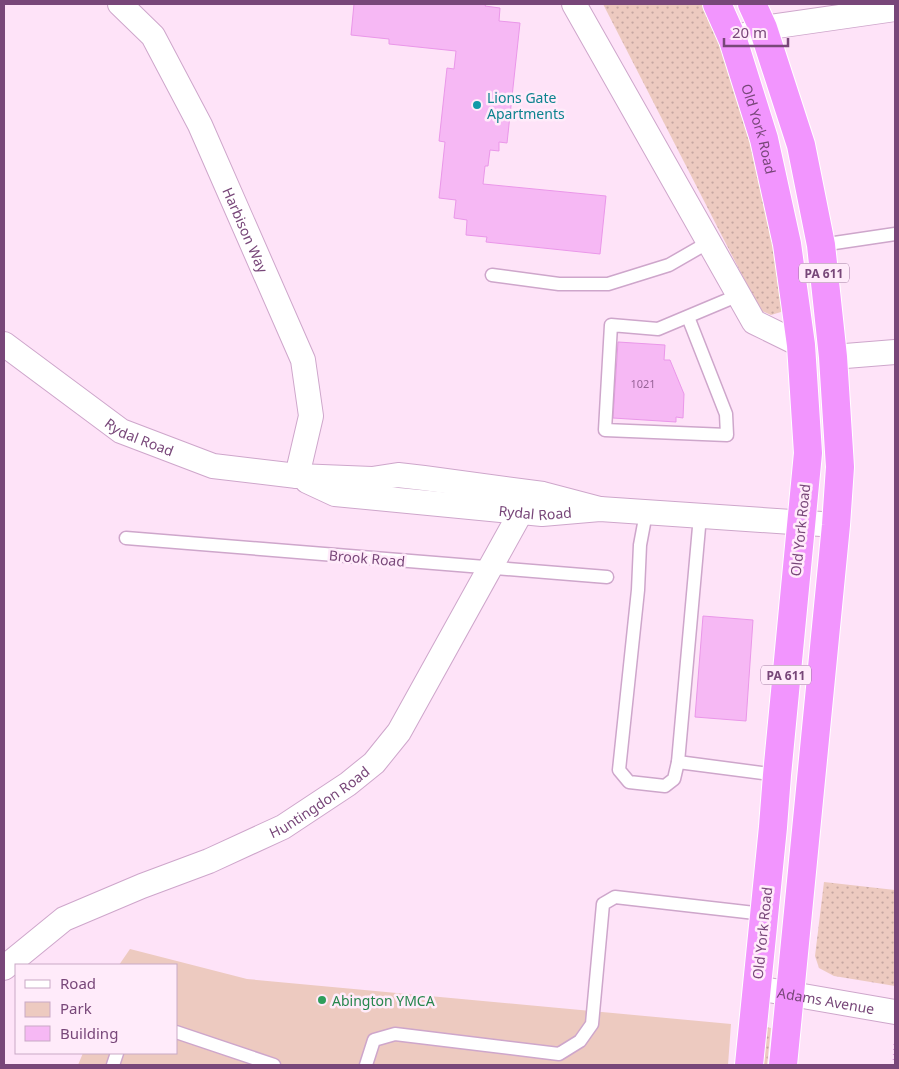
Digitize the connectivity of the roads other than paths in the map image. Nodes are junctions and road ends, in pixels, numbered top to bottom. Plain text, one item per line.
1 (120, 4) edge
2 (574, 4) edge
3 (717, 4) edge
4 (895, 9) edge
5 (758, 16) edge
6 (733, 40) junction
7 (895, 234) edge
8 (709, 242) junction
9 (821, 245) junction
10 (492, 275) dead end
11 (739, 295) junction
12 (688, 317) junction
13 (4, 344) edge
14 (801, 345) junction
15 (895, 352) edge
16 (833, 357) junction
17 (297, 476) junction
18 (457, 481) junction
19 (452, 505) junction
20 (600, 509) junction
21 (521, 512) junction
22 (646, 513) junction
23 (700, 516) junction
24 (800, 523) junction
25 (836, 525) junction
26 (126, 538) dead end
27 (490, 568) junction
28 (607, 577) dead end
29 (678, 762) junction
30 (777, 775) junction
31 (764, 914) junction
32 (4, 968) edge
33 (756, 988) junction
34 (791, 995) junction
35 (895, 1012) edge
36 (178, 1033) edge
37 (274, 1065) edge
38 (366, 1065) edge
39 (749, 1065) edge
40 (783, 1065) edge

1 - 17 street, Harbison Way
2 - 8 street
3 - 6 highway, Old York Road / PA 611
4 - 5 street
5 - 6 street
5 - 9 highway, PA 611
6 - 14 highway, Old York Road / PA 611
7 - 9 lane
8 - 10 lane
8 - 11 street
9 - 16 highway, PA 611
11 - 12 lane
11 - 14 street
12 - 12 lane
13 - 17 street, Rydal Road
14 - 24 highway, Old York Road / PA 611
15 - 16 street
16 - 25 highway, PA 611
17 - 18 street, Rydal Road
17 - 19 street, Rydal Road
18 - 19 street
18 - 20 street, Rydal Road
19 - 21 street, Rydal Road
20 - 21 street, Rydal Road
20 - 22 street, Rydal Road
21 - 27 street, Huntingdon Road
22 - 23 street, Rydal Road
22 - 29 lane
23 - 24 street, Rydal Road
23 - 29 lane
24 - 25 street, Rydal Road
24 - 30 highway, Old York Road / PA 611
25 - 34 highway, PA 611
26 - 27 lane, Brook Road
27 - 28 lane, Brook Road
27 - 32 street, Huntingdon Road
29 - 30 lane
30 - 31 highway, Old York Road / PA 611
31 - 33 highway, Old York Road / PA 611
31 - 38 lane
33 - 34 street, Adams Avenue
33 - 39 highway, Old York Road / PA 611
34 - 35 street, Adams Avenue
34 - 40 highway, PA 611
36 - 37 lane

